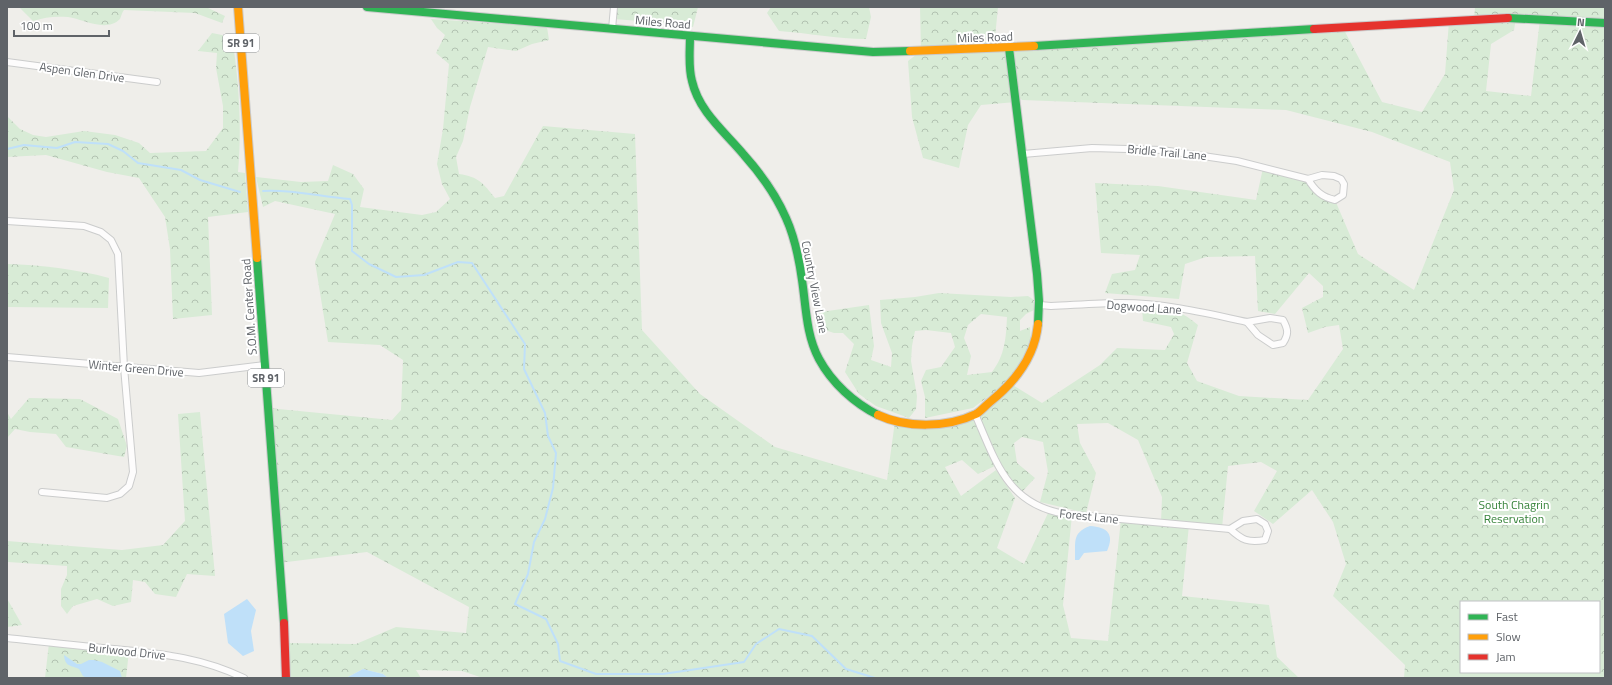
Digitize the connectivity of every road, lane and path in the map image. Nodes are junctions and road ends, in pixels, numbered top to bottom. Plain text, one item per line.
1 (238, 7) edge
2 (367, 7) edge
3 (614, 7) edge
4 (1605, 23) edge
5 (612, 29) junction
6 (690, 36) junction
7 (1008, 48) junction
8 (7, 62) edge
9 (157, 82) dead end
10 (1023, 154) junction
11 (1308, 179) junction
12 (7, 221) edge
13 (1040, 305) junction
14 (1247, 322) junction
15 (7, 356) edge
16 (265, 365) junction
17 (124, 367) junction
18 (975, 414) junction
19 (42, 492) dead end
20 (1230, 529) junction
21 (7, 638) edge
22 (244, 678) edge
23 (286, 678) edge

1 - 16 main road, S.O.M. Center Road / SR 91
2 - 5 main road, Miles Road
3 - 5 street
4 - 7 main road, Miles Road
5 - 6 main road, Miles Road
6 - 7 main road, Miles Road
6 - 18 main road, Country View Lane
7 - 10 main road, Country View Lane
8 - 9 street, Aspen Glen Drive
10 - 11 street, Bridle Trail Lane
10 - 13 main road, Country View Lane
11 - 11 street, Bridle Trail Lane
12 - 17 street
13 - 14 street, Dogwood Lane
13 - 18 main road, Country View Lane
14 - 14 street, Dogwood Lane
15 - 17 street, Winter Green Drive
16 - 17 street, Winter Green Drive
16 - 23 main road, S.O.M. Center Road / SR 91
17 - 19 street
18 - 20 street, Forest Lane
20 - 20 street, Forest Lane
21 - 22 street, Burlwood Drive

